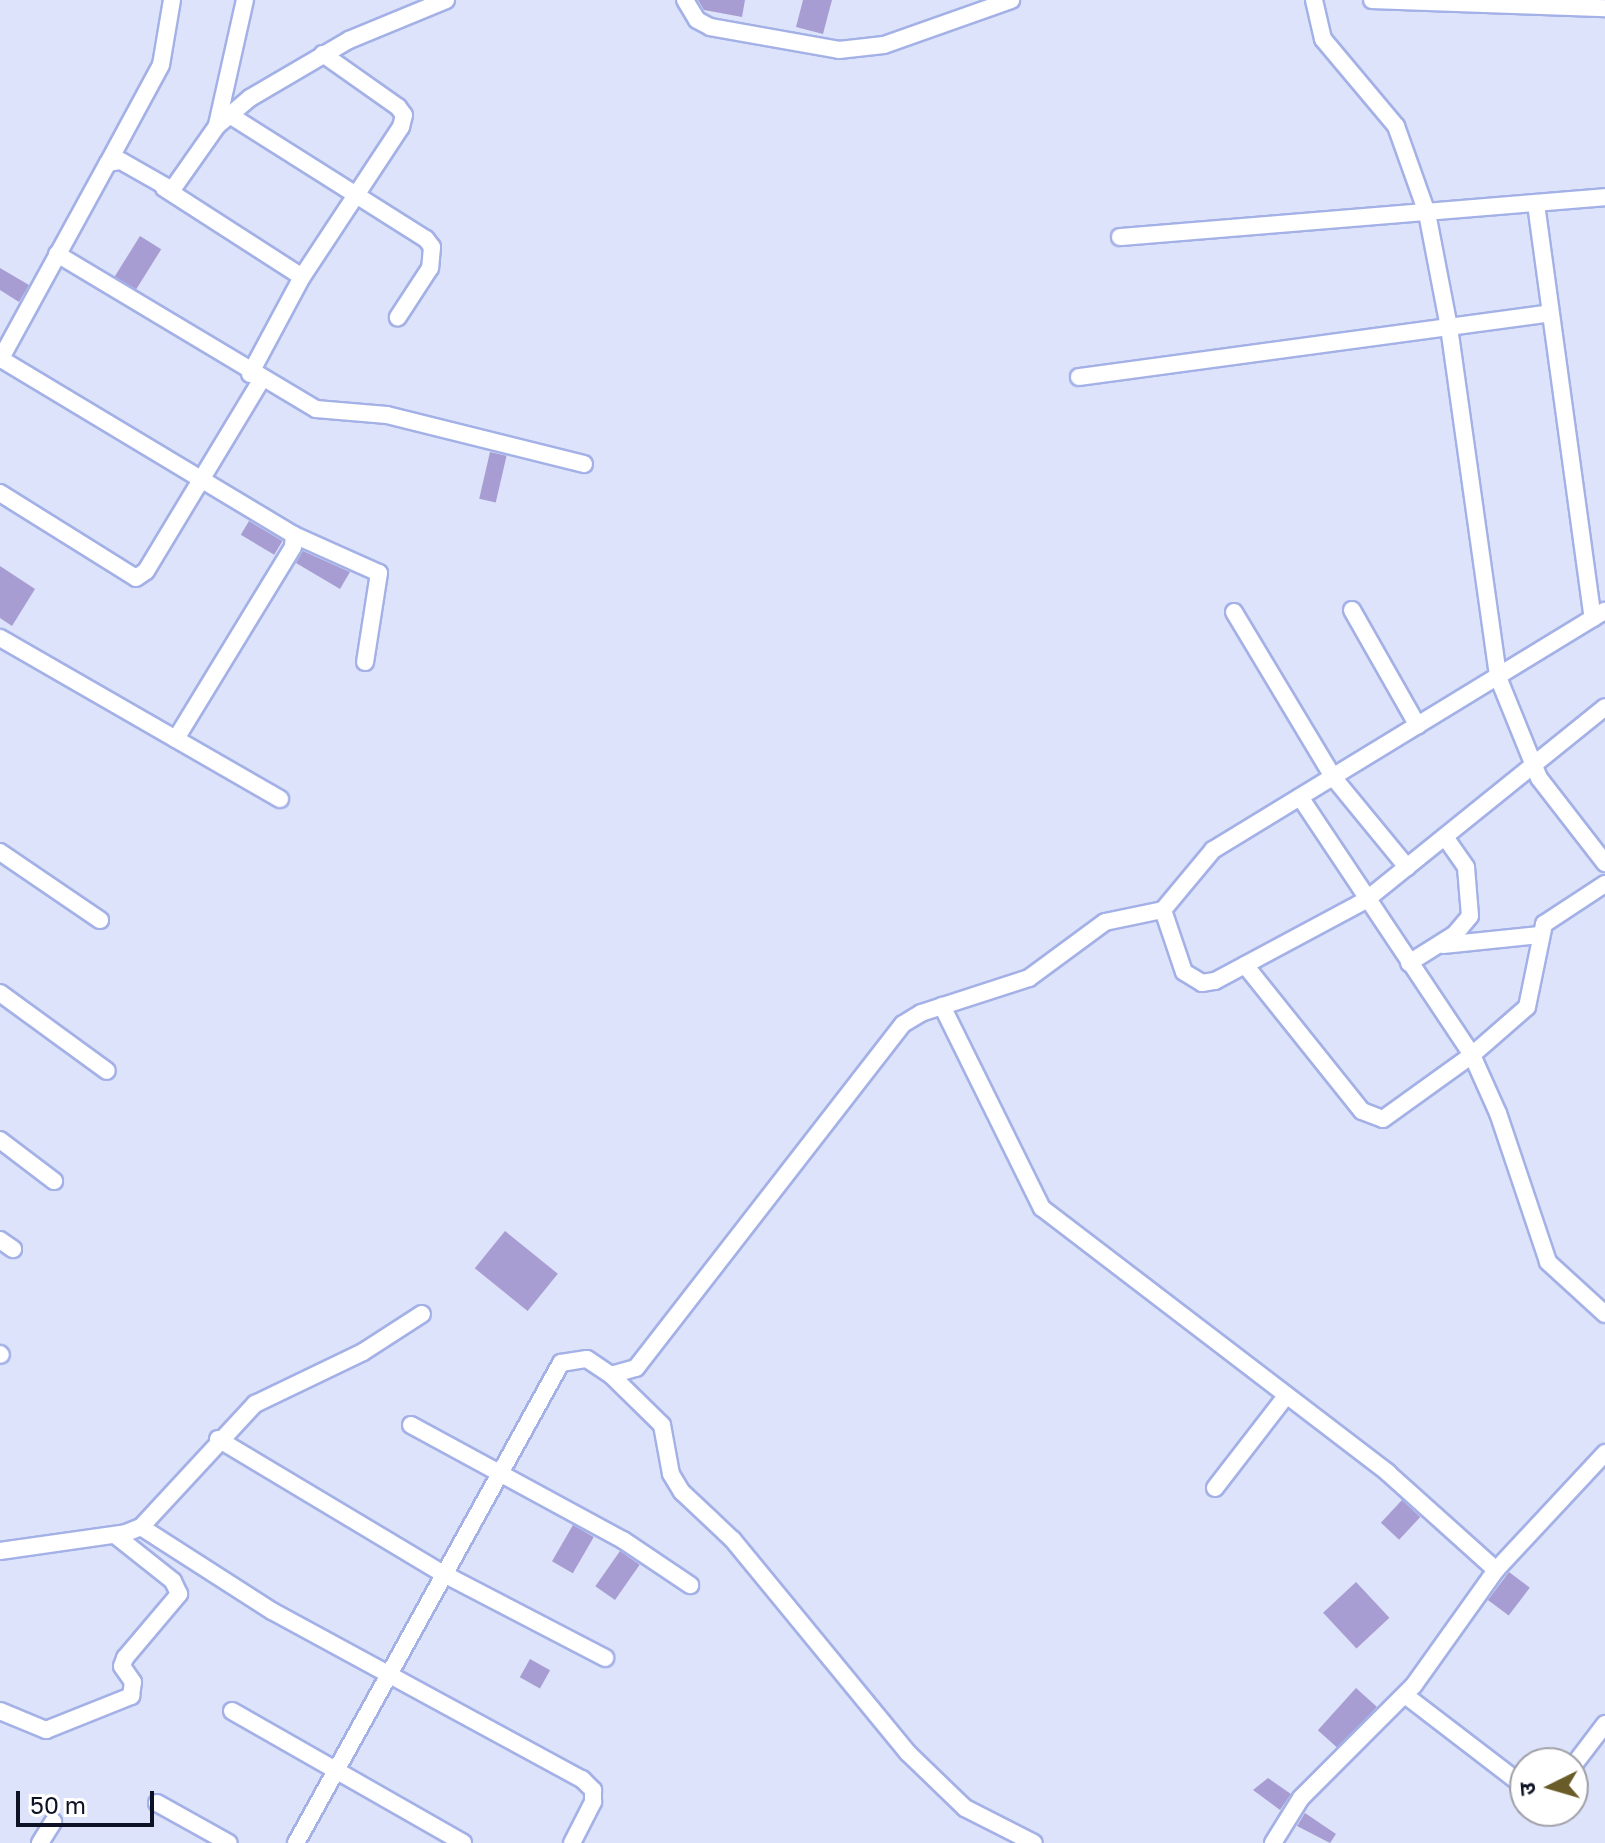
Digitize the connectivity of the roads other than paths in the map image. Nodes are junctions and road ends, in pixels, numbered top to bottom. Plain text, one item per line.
1 (172, 0) edge
2 (245, 0) edge
3 (446, 0) edge
4 (685, 0) edge
5 (1011, 0) edge
6 (1314, 0) edge
7 (1372, 0) edge
8 (1605, 8) edge
9 (323, 54) junction
10 (223, 120) junction
11 (108, 163) junction
12 (164, 188) junction
13 (357, 191) junction
14 (1605, 197) edge
15 (1536, 204) junction
16 (1427, 213) junction
17 (1120, 237) dead end
18 (57, 254) junction
19 (302, 277) junction
20 (1550, 313) junction
21 (398, 317) dead end
22 (1449, 327) junction
23 (0, 360) edge
24 (256, 377) junction
25 (1079, 377) dead end
26 (584, 464) dead end
27 (202, 479) junction
28 (0, 493) edge
29 (294, 535) junction
30 (1352, 610) dead end
31 (1234, 612) dead end
32 (1599, 614) edge
33 (0, 638) edge
34 (365, 662) dead end
35 (1498, 677) junction
36 (1605, 707) edge
37 (1418, 726) junction
38 (176, 739) junction
39 (1533, 766) junction
40 (1333, 777) junction
41 (1300, 797) junction
42 (280, 799) dead end
43 (1445, 837) junction
44 (0, 852) edge
45 (1605, 863) edge
46 (1407, 867) junction
47 (1605, 884) edge
48 (1366, 900) junction
49 (1158, 911) junction
50 (100, 920) dead end
51 (1539, 935) junction
52 (1438, 945) junction
53 (1409, 963) junction
54 (1245, 965) junction
55 (0, 993) edge
56 (942, 1006) junction
57 (1472, 1055) junction
58 (107, 1071) dead end
59 (0, 1140) edge
60 (54, 1181) dead end
61 (422, 1314) dead end
62 (1605, 1314) edge
63 (611, 1375) junction
64 (1286, 1396) junction
65 (411, 1425) dead end
66 (218, 1439) junction
67 (1605, 1453) edge
68 (497, 1472) junction
69 (1215, 1488) dead end
70 (141, 1527) junction
71 (115, 1535) junction
72 (0, 1551) edge
73 (1496, 1570) junction
74 (442, 1573) junction
75 (690, 1585) dead end
76 (605, 1658) dead end
77 (389, 1671) junction
78 (1405, 1695) junction
79 (232, 1711) dead end
80 (4, 1713) edge
81 (1605, 1724) edge
82 (0, 1730) edge
83 (1587, 1747) edge
84 (335, 1774) junction
85 (1509, 1775) edge
86 (157, 1803) dead end
87 (53, 1822) dead end
88 (40, 1843) edge
89 (229, 1843) edge
90 (296, 1843) edge
91 (463, 1843) edge
92 (572, 1843) edge
93 (1034, 1843) edge
94 (1273, 1843) edge

1 - 11 street
2 - 10 street
3 - 9 street
4 - 5 street
6 - 16 street
7 - 8 street
9 - 10 street
9 - 13 street
10 - 12 street
10 - 13 street
11 - 12 street
11 - 18 street
12 - 19 street
13 - 19 street
13 - 21 street
14 - 15 street
15 - 16 street
15 - 20 street
16 - 17 street
16 - 22 street
18 - 23 street
18 - 24 street
19 - 24 street
20 - 22 street
20 - 32 street
22 - 25 street
22 - 35 street
23 - 27 street
24 - 26 street
24 - 27 street
27 - 28 street
27 - 29 street
29 - 34 street
29 - 38 street
30 - 37 street
31 - 40 street
32 - 35 street
33 - 38 street
35 - 37 street
35 - 39 street
36 - 39 street
37 - 40 street
38 - 42 street
39 - 43 street
39 - 45 street
40 - 41 street
40 - 46 street
41 - 48 street
41 - 49 street
43 - 46 street
43 - 52 street
44 - 50 street
46 - 48 street
47 - 51 street
48 - 53 street
48 - 54 street
49 - 54 street
49 - 56 street
51 - 52 street
51 - 57 street
52 - 53 street
53 - 57 street
54 - 57 street
55 - 58 street
56 - 63 street
56 - 64 street
57 - 62 street
59 - 60 street
61 - 66 street
63 - 68 street
63 - 93 street
64 - 69 street
64 - 73 street
65 - 68 street
66 - 70 street
66 - 74 street
67 - 73 street
68 - 74 street
68 - 75 street
70 - 71 street
70 - 77 street
71 - 72 street
71 - 80 street
73 - 78 street
74 - 76 street
74 - 77 street
77 - 84 street
77 - 92 street
78 - 85 street
78 - 94 street
79 - 84 street
80 - 82 street
81 - 83 street
84 - 90 street
84 - 91 street
86 - 89 street
87 - 88 street

